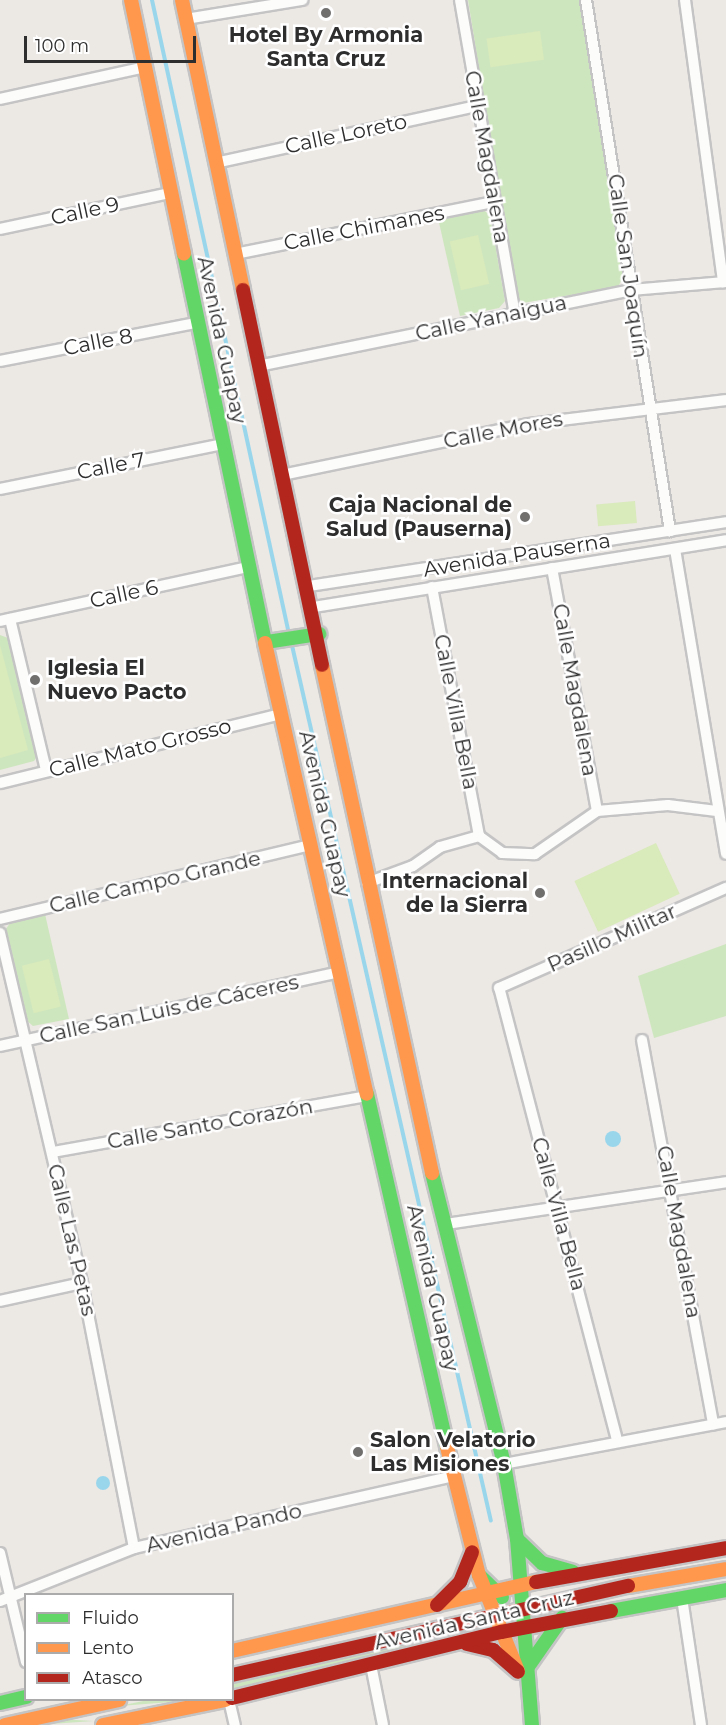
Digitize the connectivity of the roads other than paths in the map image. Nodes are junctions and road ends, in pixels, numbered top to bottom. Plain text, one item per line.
1 (131, 0) edge
2 (182, 0) edge
3 (302, 0) edge
4 (460, 0) edge
5 (586, 0) edge
6 (686, 0) edge
7 (186, 19) junction
8 (145, 67) junction
9 (0, 99) edge
10 (477, 106) junction
11 (215, 163) junction
12 (170, 193) junction
13 (493, 202) junction
14 (0, 229) edge
15 (235, 254) junction
16 (725, 282) edge
17 (630, 290) junction
18 (515, 314) junction
19 (196, 323) junction
20 (0, 361) edge
21 (258, 366) junction
22 (726, 400) edge
23 (648, 406) junction
24 (223, 444) junction
25 (282, 474) junction
26 (0, 489) edge
27 (726, 522) edge
28 (710, 525) junction
29 (670, 531) junction
30 (726, 540) edge
31 (713, 543) junction
32 (675, 549) junction
33 (489, 560) junction
34 (248, 567) junction
35 (552, 568) junction
36 (492, 578) junction
37 (309, 586) junction
38 (432, 587) junction
39 (314, 607) junction
40 (5, 620) edge
41 (319, 634) junction
42 (272, 642) junction
43 (280, 714) junction
44 (46, 770) junction
45 (0, 783) edge
46 (597, 811) junction
47 (717, 811) junction
48 (479, 836) junction
49 (311, 845) junction
50 (725, 848) edge
51 (367, 883) junction
52 (726, 888) edge
53 (0, 919) edge
54 (0, 933) edge
55 (339, 972) junction
56 (499, 988) joint
57 (27, 1039) junction
58 (642, 1040) dead end
59 (0, 1046) edge
60 (367, 1096) junction
61 (53, 1152) junction
62 (726, 1182) edge
63 (672, 1191) junction
64 (559, 1208) junction
65 (446, 1224) junction
66 (82, 1283) junction
67 (0, 1301) edge
68 (726, 1422) edge
69 (713, 1424) junction
70 (617, 1440) junction
71 (504, 1464) junction
72 (454, 1476) junction
73 (517, 1539) junction
74 (134, 1548) junction
75 (726, 1548) edge
76 (0, 1552) edge
77 (472, 1552) junction
78 (726, 1569) edge
79 (577, 1573) junction
80 (520, 1586) junction
81 (726, 1590) edge
82 (491, 1592) junction
83 (579, 1596) junction
84 (682, 1598) junction
85 (465, 1599) junction
86 (5, 1600) edge
87 (437, 1606) junction
88 (521, 1606) junction
89 (561, 1620) junction
90 (502, 1624) junction
91 (460, 1643) junction
92 (234, 1651) edge
93 (24, 1656) edge
94 (371, 1665) junction
95 (521, 1671) junction
96 (234, 1675) edge
97 (24, 1697) edge
98 (234, 1698) edge
99 (114, 1701) edge
100 (219, 1701) edge
101 (229, 1701) edge
102 (0, 1703) edge
103 (57, 1713) junction
104 (156, 1713) junction
105 (5, 1725) edge
106 (103, 1725) edge
107 (235, 1725) edge
108 (383, 1725) edge
109 (532, 1725) edge
110 (701, 1725) edge

1 - 8 main road, Avenida Guapay
2 - 7 main road, Avenida Guapay
3 - 7 street
4 - 10 street, Calle Magdalena
5 - 17 street, Calle San Joaquín
6 - 16 street
7 - 11 main road, Avenida Guapay
8 - 9 street
8 - 12 main road, Avenida Guapay
10 - 11 street, Calle Loreto
10 - 13 street, Calle Magdalena
11 - 15 main road, Avenida Guapay
12 - 14 street, Calle 9
12 - 19 main road, Avenida Guapay
13 - 15 street, Calle Chimanes
13 - 18 street, Calle Magdalena
15 - 21 main road, Avenida Guapay
16 - 17 street, Calle Yanaigua
17 - 18 street, Calle Yanaigua
17 - 23 street, Calle San Joaquín
18 - 21 street, Calle Yanaigua
19 - 20 street, Calle 8
19 - 24 main road, Avenida Guapay
21 - 25 main road, Avenida Guapay
22 - 23 street, Calle Mores
23 - 25 street, Calle Mores
23 - 29 street, Calle San Joaquín
24 - 26 street, Calle 7
24 - 34 main road, Avenida Guapay
25 - 37 main road, Avenida Guapay
27 - 28 street, Avenida Pauserna
28 - 29 street, Avenida Pauserna
28 - 31 street
29 - 33 street, Avenida Pauserna
30 - 31 street, Avenida Pauserna
31 - 32 street, Avenida Pauserna
32 - 35 street, Avenida Pauserna
32 - 47 street
33 - 36 street
33 - 37 street, Avenida Pauserna
34 - 40 street, Calle 6
34 - 42 main road, Avenida Guapay
35 - 36 street, Avenida Pauserna
35 - 46 street, Calle Magdalena
36 - 38 street, Avenida Pauserna
37 - 39 main road, Avenida Guapay
38 - 39 street, Avenida Pauserna
38 - 48 street, Calle Villa Bella
39 - 41 main road, Avenida Guapay
40 - 44 street
41 - 42 main road
41 - 51 main road, Avenida Guapay
42 - 43 main road, Avenida Guapay
43 - 44 street, Calle Mato Grosso
43 - 49 main road, Avenida Guapay
44 - 45 street, Calle Mato Grosso
46 - 47 street
46 - 48 street
47 - 50 street
48 - 51 street
49 - 53 street, Calle Campo Grande
49 - 55 main road, Avenida Guapay
51 - 65 main road, Avenida Guapay
52 - 56 street, Pasillo Militar
54 - 57 street, Calle Las Petas
55 - 57 street, Calle San Luis de Cáceres
55 - 60 main road, Avenida Guapay
56 - 64 street, Calle Villa Bella
57 - 59 street, Calle San Luis de Cáceres
57 - 61 street, Calle Las Petas
58 - 63 street, Calle Magdalena
60 - 61 street, Calle Santo Corazón
60 - 72 main road, Avenida Guapay
61 - 66 street, Calle Las Petas
62 - 63 street
63 - 64 street
63 - 69 street, Calle Magdalena
64 - 65 street
64 - 70 street, Calle Villa Bella
65 - 71 main road, Avenida Guapay
66 - 67 street
66 - 74 street, Calle Las Petas
68 - 69 street
69 - 70 street
70 - 71 street
71 - 73 main road, Avenida Guapay
72 - 74 street, Avenida Pando
72 - 77 main road, Avenida Guapay
73 - 79 main road
73 - 80 main road, Avenida Guapay
74 - 86 street, Avenida Pando
75 - 79 main road, Avenida Santa Cruz
76 - 86 street
77 - 82 main road, Avenida Guapay
77 - 87 main road
78 - 83 main road, Avenida Santa Cruz
79 - 80 main road, Avenida Santa Cruz
80 - 82 main road, Avenida Santa Cruz
80 - 88 main road, Avenida Guapay
81 - 84 main road, Avenida Santa Cruz
82 - 85 main road, Avenida Santa Cruz
82 - 88 main road
82 - 90 main road, Avenida Guapay
83 - 88 main road, Avenida Santa Cruz
83 - 89 main road
84 - 89 main road, Avenida Santa Cruz
84 - 110 street
85 - 87 main road, Avenida Santa Cruz
85 - 90 main road
86 - 93 street
87 - 92 main road, Avenida Santa Cruz
88 - 90 main road, Avenida Santa Cruz
88 - 90 main road, Avenida Guapay
89 - 90 main road, Avenida Santa Cruz
89 - 95 main road
90 - 91 main road, Avenida Santa Cruz
90 - 95 main road
90 - 95 main road
90 - 96 main road, Avenida Santa Cruz
91 - 94 main road, Avenida Santa Cruz
91 - 95 main road
94 - 98 main road, Avenida Santa Cruz
94 - 108 street
95 - 109 main road
97 - 102 main road
99 - 103 main road
100 - 104 main road, Avenida Santa Cruz
101 - 107 street
103 - 104 main road
103 - 105 main road
104 - 106 main road, Avenida Santa Cruz

